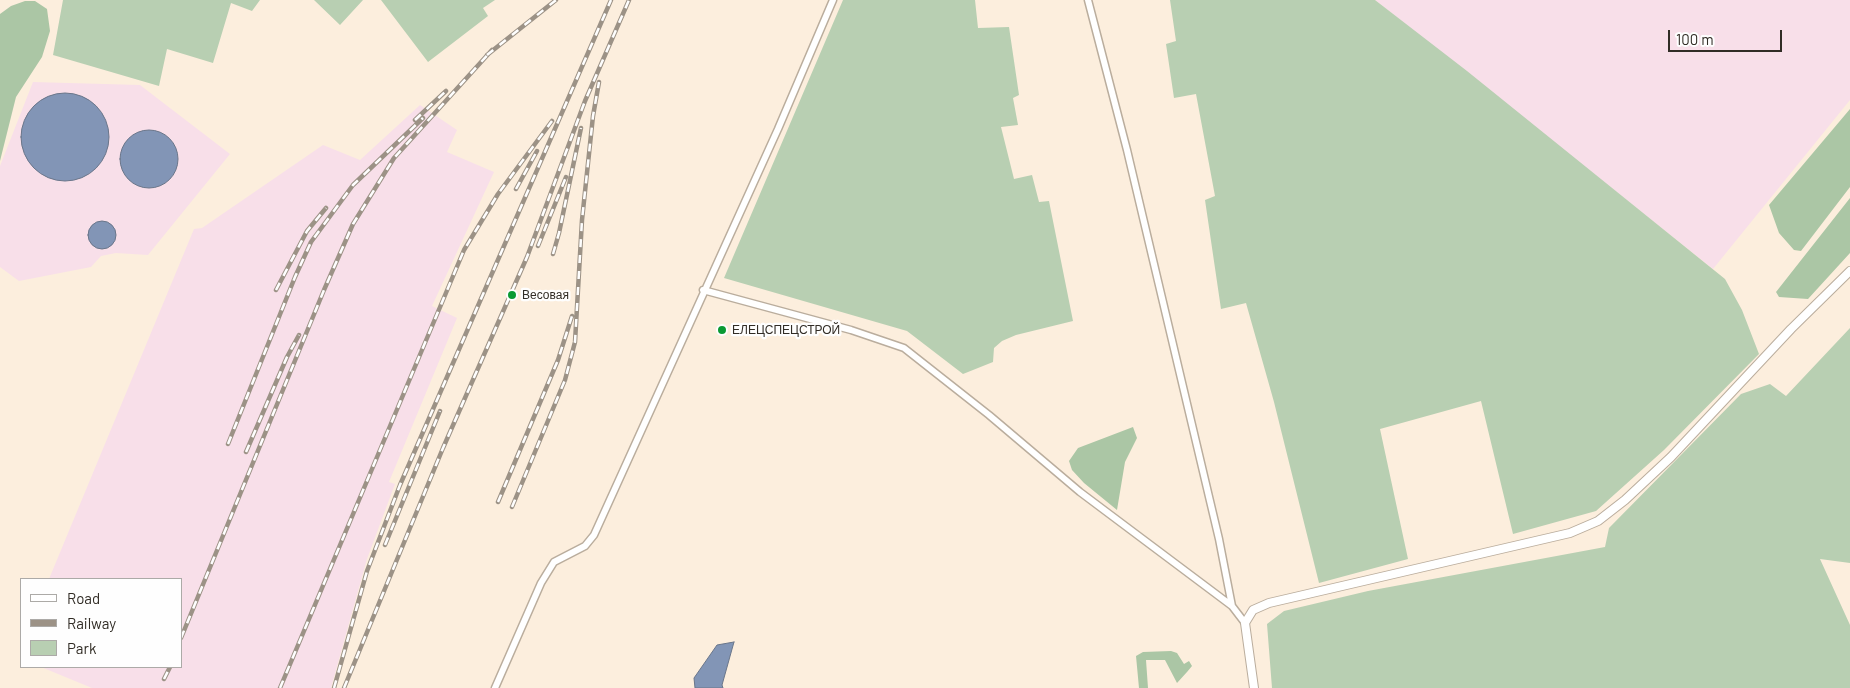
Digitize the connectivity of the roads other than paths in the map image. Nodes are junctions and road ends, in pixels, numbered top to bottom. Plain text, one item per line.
1 (833, 0) edge
2 (1088, 0) edge
3 (1850, 272) edge
4 (703, 290) junction
5 (1232, 606) junction
6 (1245, 623) junction
7 (495, 688) edge
8 (1254, 688) edge

1 - 4 street
2 - 5 street
3 - 6 street
4 - 5 street
4 - 7 street
5 - 6 street
6 - 8 street

